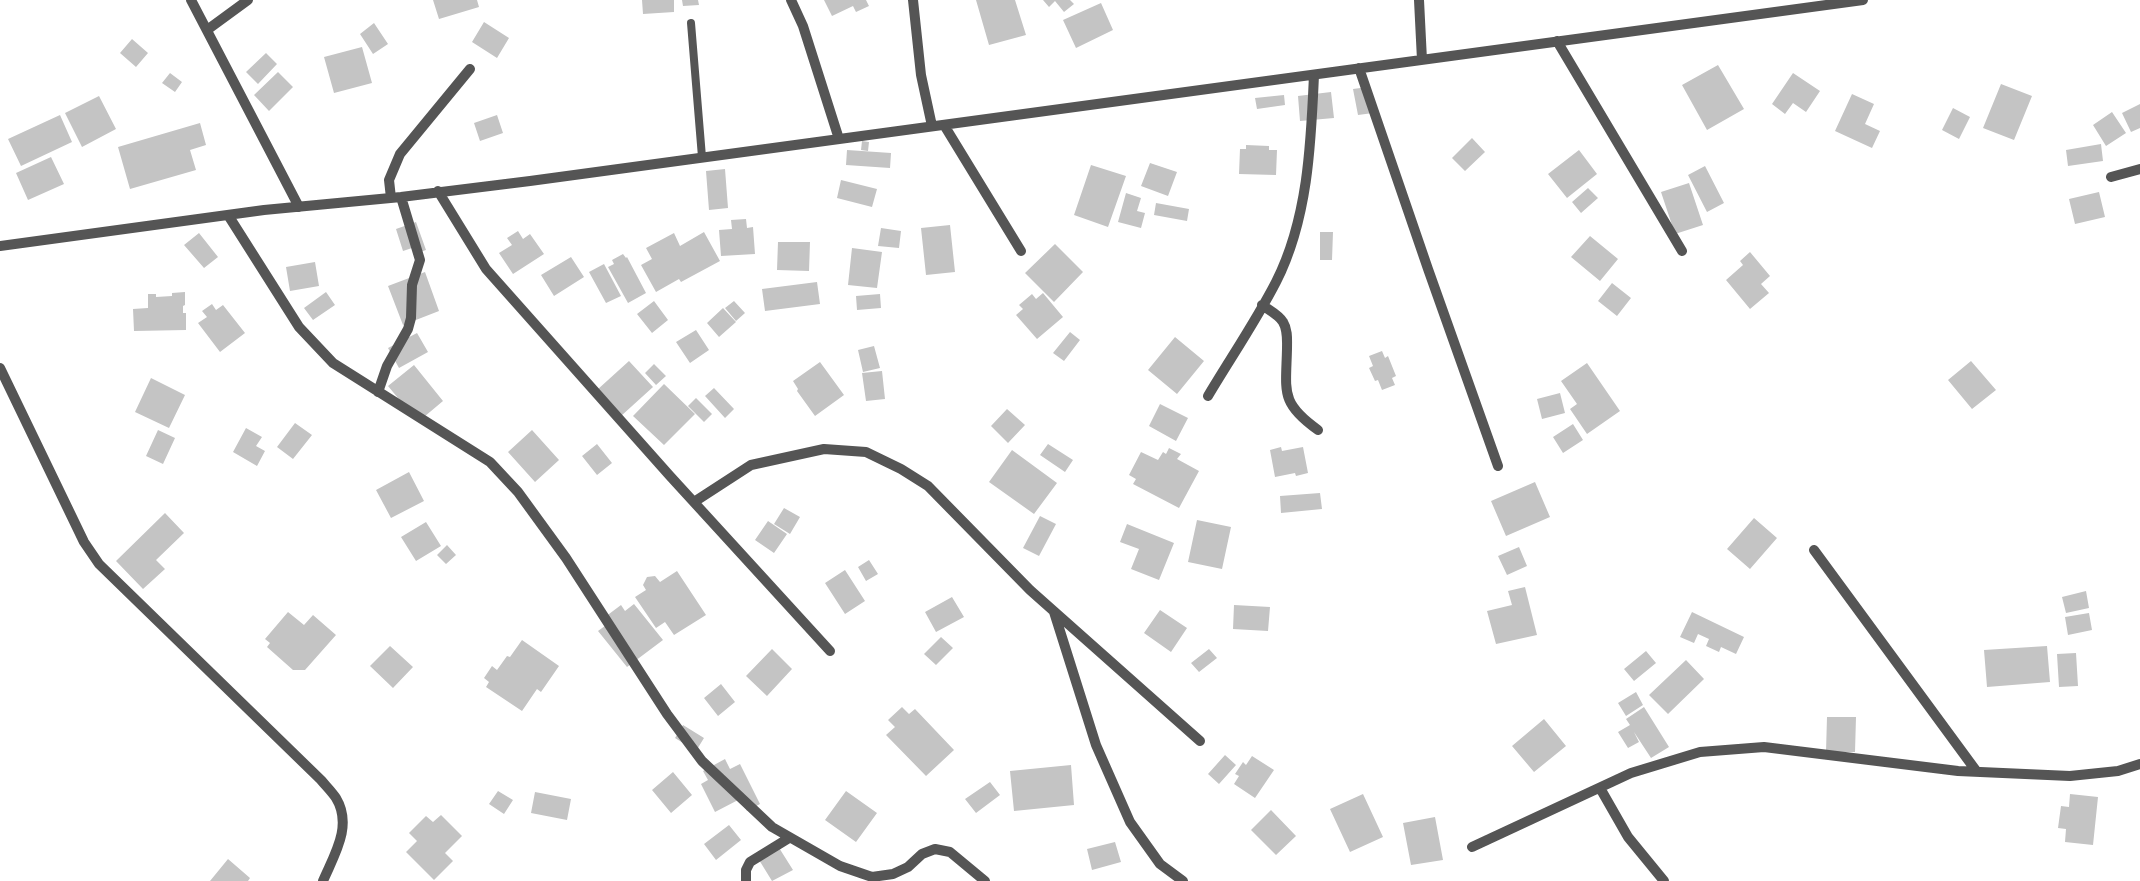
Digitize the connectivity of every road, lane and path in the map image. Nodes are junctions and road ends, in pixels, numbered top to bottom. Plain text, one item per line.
1 (191, 0) edge
2 (248, 0) edge
3 (791, 0) edge
4 (913, 0) edge
5 (1419, 0) edge
6 (1863, 0) edge
7 (691, 23) dead end
8 (207, 30) junction
9 (1557, 41) junction
10 (1422, 60) junction
11 (1359, 68) junction
12 (470, 69) dead end
13 (1314, 75) junction
14 (944, 125) junction
15 (932, 126) junction
16 (839, 139) junction
17 (702, 157) junction
18 (2140, 169) edge
19 (2111, 177) dead end
20 (438, 191) junction
21 (396, 197) junction
22 (299, 207) junction
23 (228, 215) junction
24 (0, 246) edge
25 (1021, 251) dead end
26 (1682, 251) dead end
27 (1262, 305) junction
28 (0, 368) edge
29 (12, 392) junction
30 (378, 392) junction
31 (0, 393) edge
32 (1208, 396) dead end
33 (1318, 430) dead end
34 (1498, 466) dead end
35 (694, 502) junction
36 (1814, 550) dead end
37 (1053, 611) junction
38 (830, 651) dead end
39 (1200, 741) dead end
40 (2140, 764) edge
41 (1977, 772) junction
42 (1600, 788) junction
43 (789, 838) junction
44 (1472, 847) dead end
45 (908, 867) junction
46 (323, 881) edge
47 (746, 881) edge
48 (900, 881) edge
49 (985, 881) edge
50 (1183, 881) edge
51 (1664, 881) edge

1 - 8 street
2 - 8 street
3 - 16 street
4 - 15 street
5 - 10 street
6 - 9 street
7 - 17 lane
8 - 22 street
9 - 10 street
9 - 26 street
10 - 11 street
11 - 13 street
11 - 34 street
12 - 21 street
13 - 14 street
13 - 27 street
14 - 15 street
14 - 25 street
15 - 16 street
16 - 17 street
17 - 20 street
18 - 19 street
20 - 21 street
20 - 35 street
21 - 22 street
21 - 30 street
22 - 23 street
23 - 24 street
23 - 30 street
27 - 32 street
27 - 33 street
28 - 29 street
29 - 31 street
29 - 46 street
30 - 43 street
35 - 37 street
35 - 38 street
36 - 41 street
37 - 39 street
37 - 50 street
40 - 41 street
41 - 42 street
42 - 44 street
42 - 51 street
43 - 45 street
43 - 47 street
45 - 48 street
45 - 49 street

